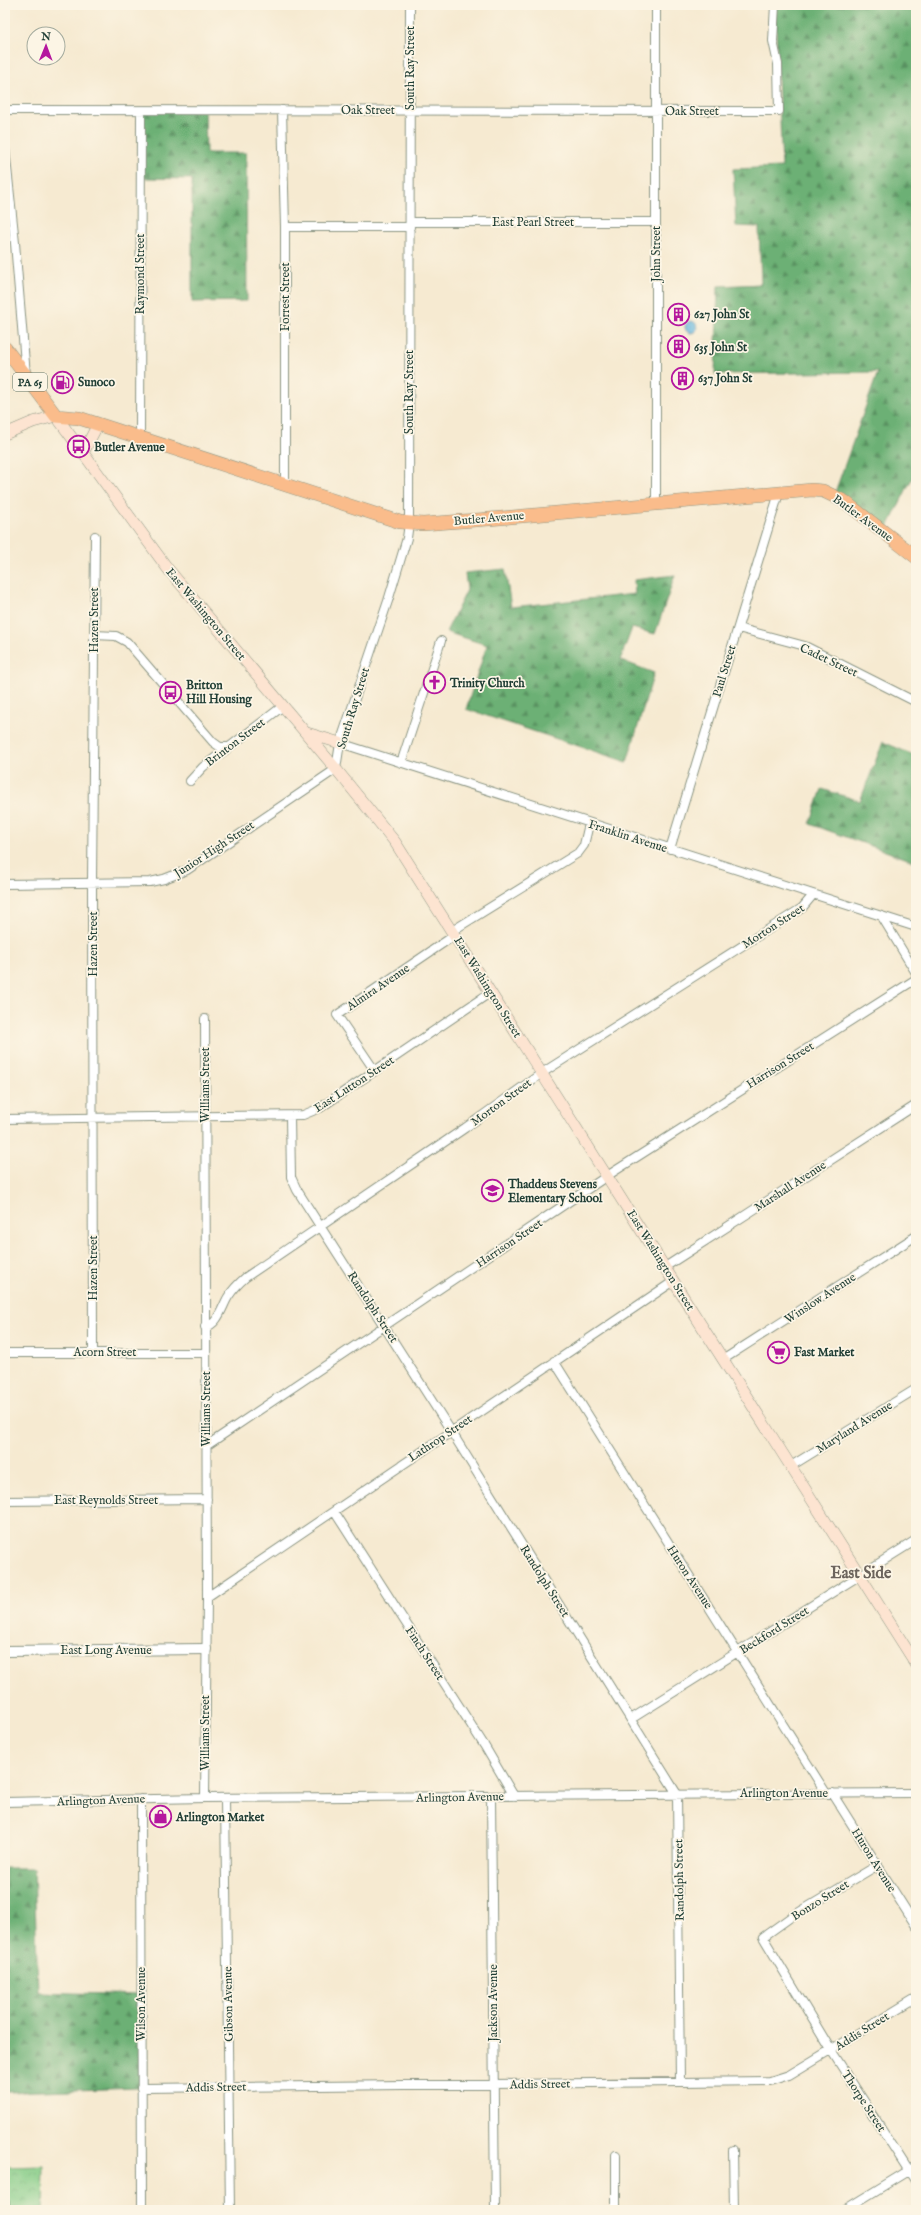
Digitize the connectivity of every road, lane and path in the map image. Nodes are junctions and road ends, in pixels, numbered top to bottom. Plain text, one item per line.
1 (410, 5) edge
2 (656, 5) edge
3 (776, 5) edge
4 (5, 110) edge
5 (282, 110) junction
6 (410, 110) junction
7 (141, 111) junction
8 (656, 111) junction
9 (5, 149) edge
10 (656, 222) junction
11 (410, 225) junction
12 (284, 227) junction
13 (5, 348) edge
14 (26, 377) junction
15 (56, 416) junction
16 (98, 424) junction
17 (5, 434) edge
18 (140, 438) junction
19 (83, 453) junction
20 (285, 484) junction
21 (779, 493) junction
22 (656, 504) junction
23 (409, 523) junction
24 (95, 536) dead end
25 (916, 556) edge
26 (738, 628) junction
27 (94, 635) junction
28 (441, 641) dead end
29 (916, 702) edge
30 (283, 706) junction
31 (306, 733) junction
32 (340, 744) junction
33 (229, 747) junction
34 (401, 763) junction
35 (336, 769) junction
36 (190, 781) dead end
37 (589, 824) junction
38 (670, 849) junction
39 (92, 883) junction
40 (5, 884) edge
41 (813, 895) junction
42 (882, 917) junction
43 (916, 927) edge
44 (454, 933) junction
45 (916, 973) edge
46 (916, 979) edge
47 (491, 992) junction
48 (205, 1020) dead end
49 (375, 1071) junction
50 (542, 1072) junction
51 (916, 1106) edge
52 (290, 1116) junction
53 (94, 1118) junction
54 (205, 1118) junction
55 (5, 1119) edge
56 (607, 1176) junction
57 (320, 1225) junction
58 (916, 1236) edge
59 (665, 1267) junction
60 (674, 1281) junction
61 (205, 1327) junction
62 (385, 1327) junction
63 (93, 1352) junction
64 (5, 1353) edge
65 (206, 1353) junction
66 (724, 1360) junction
67 (554, 1361) junction
68 (916, 1389) edge
69 (451, 1431) junction
70 (206, 1446) junction
71 (791, 1466) junction
72 (206, 1499) junction
73 (5, 1500) edge
74 (334, 1512) junction
75 (916, 1540) edge
76 (860, 1576) junction
77 (207, 1597) junction
78 (206, 1649) junction
79 (5, 1651) edge
80 (738, 1652) junction
81 (916, 1664) edge
82 (631, 1719) junction
83 (829, 1793) junction
84 (916, 1793) edge
85 (677, 1794) junction
86 (491, 1796) junction
87 (514, 1796) junction
88 (205, 1798) junction
89 (141, 1799) junction
90 (226, 1799) junction
91 (5, 1802) edge
92 (878, 1865) junction
93 (916, 1926) edge
94 (763, 1937) joint
95 (916, 1998) edge
96 (831, 2050) junction
97 (680, 2082) junction
98 (494, 2084) junction
99 (229, 2086) junction
100 (141, 2088) junction
101 (733, 2150) dead end
102 (616, 2155) dead end
103 (912, 2168) edge
104 (916, 2182) edge
105 (5, 2203) edge
106 (856, 2207) edge
107 (5, 2210) edge
108 (142, 2210) edge
109 (230, 2210) edge
110 (495, 2210) edge
111 (616, 2210) edge
112 (734, 2210) edge
113 (844, 2210) edge

1 - 6 street, South Ray Street
2 - 8 street, John Street
3 - 8 street, Oak Street
4 - 7 street, Oak Street
5 - 6 street, Oak Street
5 - 7 street, Oak Street
5 - 12 street, Forrest Street
6 - 8 street, Oak Street
6 - 11 street, South Ray Street
7 - 18 street, Raymond Street
8 - 10 street, John Street
9 - 14 street
10 - 11 street, East Pearl Street
10 - 22 street, John Street
11 - 12 street, East Pearl Street
11 - 23 street, South Ray Street
12 - 20 street, Forrest Street
13 - 14 main road, East Washington Street / PA 65
14 - 15 main road, East Washington Street / PA 65
15 - 16 main road, Butler Avenue
15 - 17 main road
15 - 19 main road, East Washington Street / PA 65
16 - 18 main road, Butler Avenue
16 - 19 main road
18 - 20 main road, Butler Avenue
19 - 30 main road, East Washington Street / PA 65
20 - 23 main road, Butler Avenue
21 - 22 main road, Butler Avenue
21 - 25 main road, Butler Avenue
21 - 26 street, Paul Street
22 - 23 main road, Butler Avenue
23 - 32 street, South Ray Street
24 - 27 street, Hazen Street
26 - 29 street, Cadet Street
26 - 38 street, Paul Street
27 - 33 street
27 - 39 street, Hazen Street
28 - 34 street
30 - 31 main road, East Washington Street / PA 65
30 - 33 street, Brinton Street
31 - 32 main road
31 - 35 main road, East Washington Street / PA 65
32 - 34 street, Franklin Avenue
32 - 35 street, South Ray Street
33 - 36 street, Brinton Street
34 - 37 street, Franklin Avenue
35 - 39 street, Junior High Street
35 - 44 main road, East Washington Street / PA 65
37 - 38 street, Franklin Avenue
37 - 44 street, Almira Avenue
38 - 41 street, Franklin Avenue
39 - 40 street, Junior High Street
39 - 53 street, Hazen Street
41 - 42 street, Franklin Avenue
41 - 50 street, Morton Street
42 - 43 street, Franklin Avenue
42 - 45 street
44 - 47 main road, East Washington Street / PA 65
44 - 49 street, Almira Avenue
46 - 56 street, Harrison Street
47 - 49 street, East Lutton Street
47 - 50 main road, East Washington Street / PA 65
48 - 54 street, Williams Street
49 - 52 street, East Lutton Street
50 - 56 main road, East Washington Street / PA 65
50 - 57 street, Morton Street
51 - 59 street, Marshall Avenue
52 - 54 street, East Lutton Street
52 - 57 street, Randolph Street
53 - 54 street, East Lutton Street
53 - 55 street, East Lutton Street
53 - 63 street, Hazen Street
54 - 61 street, Williams Street
56 - 59 main road, East Washington Street / PA 65
56 - 62 street, Harrison Street
57 - 61 street, Morton Street
57 - 62 street, Randolph Street
58 - 66 street, Winslow Avenue
59 - 60 main road, East Washington Street / PA 65
60 - 66 main road, East Washington Street / PA 65
60 - 67 street, Lathrop Street
61 - 65 street, Williams Street
62 - 69 street, Randolph Street
62 - 70 street, Harrison Street
63 - 64 street, Acorn Street
63 - 65 street, Acorn Street
65 - 70 street, Williams Street
66 - 71 main road, East Washington Street / PA 65
67 - 69 street, Lathrop Street
67 - 80 street, Huron Avenue
68 - 71 street, Maryland Avenue
69 - 74 street, Lathrop Street
69 - 82 street, Randolph Street
70 - 72 street, Williams Street
71 - 76 main road, East Washington Street / PA 65
72 - 73 street, East Reynolds Street
72 - 77 street, Williams Street
74 - 77 street, Lathrop Street
74 - 87 street, Finch Street
75 - 76 street, Beckford Street
76 - 80 street, Beckford Street
76 - 81 main road, East Washington Street / PA 65
77 - 78 street, Williams Street
78 - 79 street, East Long Avenue
78 - 88 street, Williams Street
80 - 82 street, Beckford Street
80 - 83 street, Huron Avenue
82 - 85 street, Randolph Street
83 - 84 street, Arlington Avenue
83 - 85 street, Arlington Avenue
83 - 92 street, Huron Avenue
85 - 87 street, Arlington Avenue
85 - 97 street, Randolph Street
86 - 87 street, Arlington Avenue
86 - 90 street, Arlington Avenue
86 - 98 street, Jackson Avenue
88 - 89 street, Arlington Avenue
88 - 90 street, Arlington Avenue
89 - 91 street, Arlington Avenue
89 - 100 street, Wilson Avenue
90 - 99 street, Gibson Avenue
92 - 93 street, Huron Avenue
92 - 94 street, Bonzo Street
94 - 96 street, Thorpe Street
95 - 96 street, Addis Street
96 - 97 street, Addis Street
96 - 103 street, Thorpe Street
97 - 98 street, Addis Street
98 - 99 street, Addis Street
98 - 110 street, Jackson Avenue
99 - 100 street, Addis Street
99 - 109 street, Gibson Avenue
100 - 108 street, Wilson Avenue
101 - 112 street
102 - 111 street
103 - 104 street, Thorpe Street
103 - 106 street
105 - 107 street
106 - 113 street

